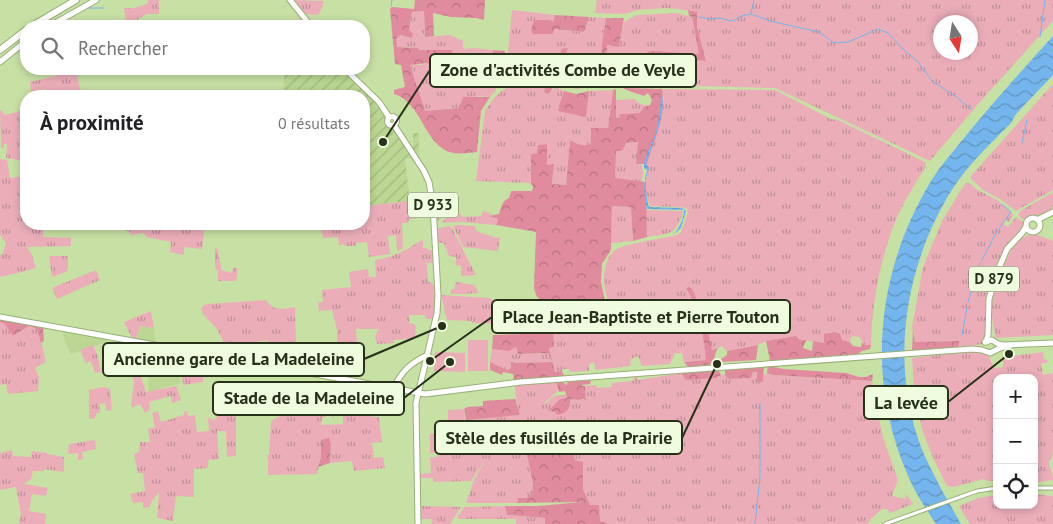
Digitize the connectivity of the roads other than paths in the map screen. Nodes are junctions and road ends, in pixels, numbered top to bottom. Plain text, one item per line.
1 (70, 0) edge
2 (76, 0) edge
3 (96, 0) edge
4 (290, 0) edge
5 (39, 20) edge
6 (42, 20) edge
7 (61, 20) edge
8 (306, 20) edge
9 (20, 33) edge
10 (20, 47) edge
11 (0, 48) edge
12 (0, 62) edge
13 (351, 75) edge
14 (367, 90) edge
15 (370, 93) edge
16 (1051, 213) edge
17 (1039, 222) junction
18 (1026, 226) junction
19 (1031, 232) junction
20 (1020, 236) junction
21 (0, 317) edge
22 (988, 329) junction
23 (995, 342) junction
24 (985, 343) junction
25 (1053, 343) edge
26 (1011, 345) junction
27 (972, 349) junction
28 (996, 350) junction
29 (985, 351) junction
30 (428, 354) junction
31 (421, 387) junction
32 (394, 388) junction
33 (419, 394) junction
34 (425, 394) junction
35 (1053, 487) edge
36 (1038, 488) edge
37 (993, 489) edge
38 (418, 524) edge
39 (886, 524) edge

1 - 5 highway
2 - 6 highway
3 - 7 main road
4 - 8 main road
9 - 11 highway
10 - 12 main road
13 - 14 main road, D 933
15 - 30 main road, D 933
16 - 17 main road
17 - 18 main road
17 - 19 main road
18 - 19 main road
18 - 20 main road, D 879
19 - 20 main road
20 - 22 main road, D 879
21 - 32 main road
22 - 23 main road, D 879
22 - 24 main road, D 879
23 - 24 main road
23 - 26 main road
23 - 28 main road
24 - 27 main road
24 - 29 main road
25 - 26 main road
26 - 28 main road
27 - 29 main road
27 - 34 main road
28 - 29 main road
30 - 31 main road, D 933
30 - 32 main road
31 - 33 main road, D 933
31 - 34 main road
32 - 33 main road
33 - 34 main road
33 - 38 main road, D 933
35 - 36 street
37 - 39 street

